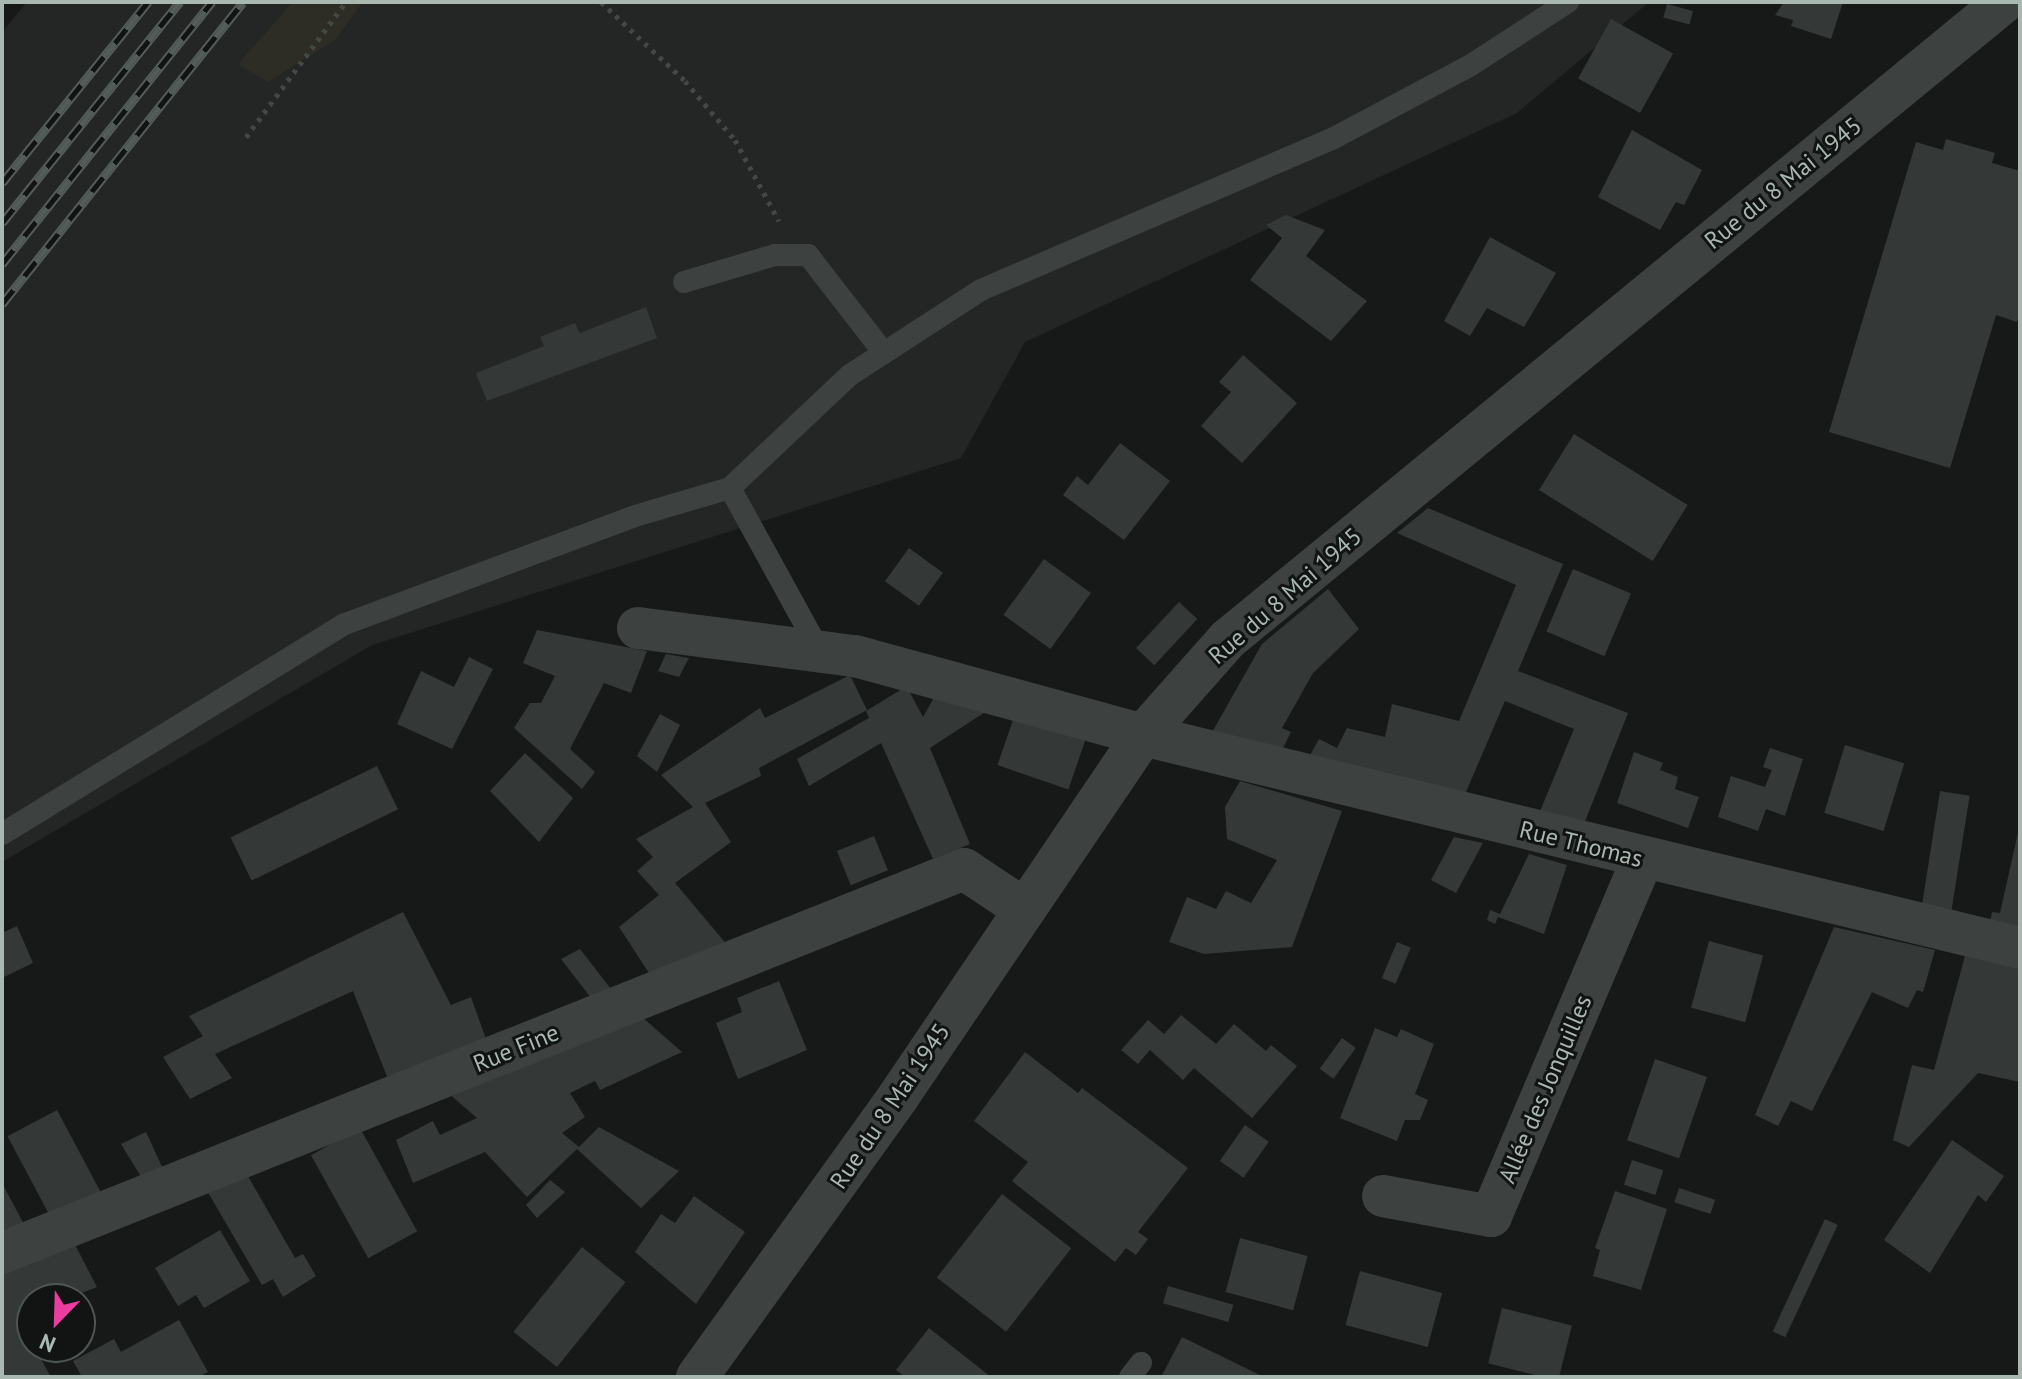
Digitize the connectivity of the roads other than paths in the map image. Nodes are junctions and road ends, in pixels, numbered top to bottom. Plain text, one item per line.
1 (1568, 2) edge
2 (2004, 2) edge
3 (684, 282) dead end
4 (884, 353) junction
5 (730, 488) junction
6 (638, 628) dead end
7 (820, 652) junction
8 (1143, 735) junction
9 (2, 834) edge
10 (1642, 860) junction
11 (1024, 909) junction
12 (2020, 948) edge
13 (1383, 1196) dead end
14 (2, 1253) edge
15 (697, 1377) edge

1 - 4 lane
2 - 8 street, Rue du 8 Mai 1945
3 - 4 lane
4 - 5 lane
5 - 7 lane
5 - 9 lane
6 - 7 street, Rue Thomas
7 - 8 street, Rue Thomas
8 - 10 street, Rue Thomas
8 - 11 street, Rue du 8 Mai 1945
10 - 12 street, Rue Thomas
10 - 13 street, Allée des Jonquilles
11 - 14 street, Rue Fine
11 - 15 street, Rue du 8 Mai 1945

